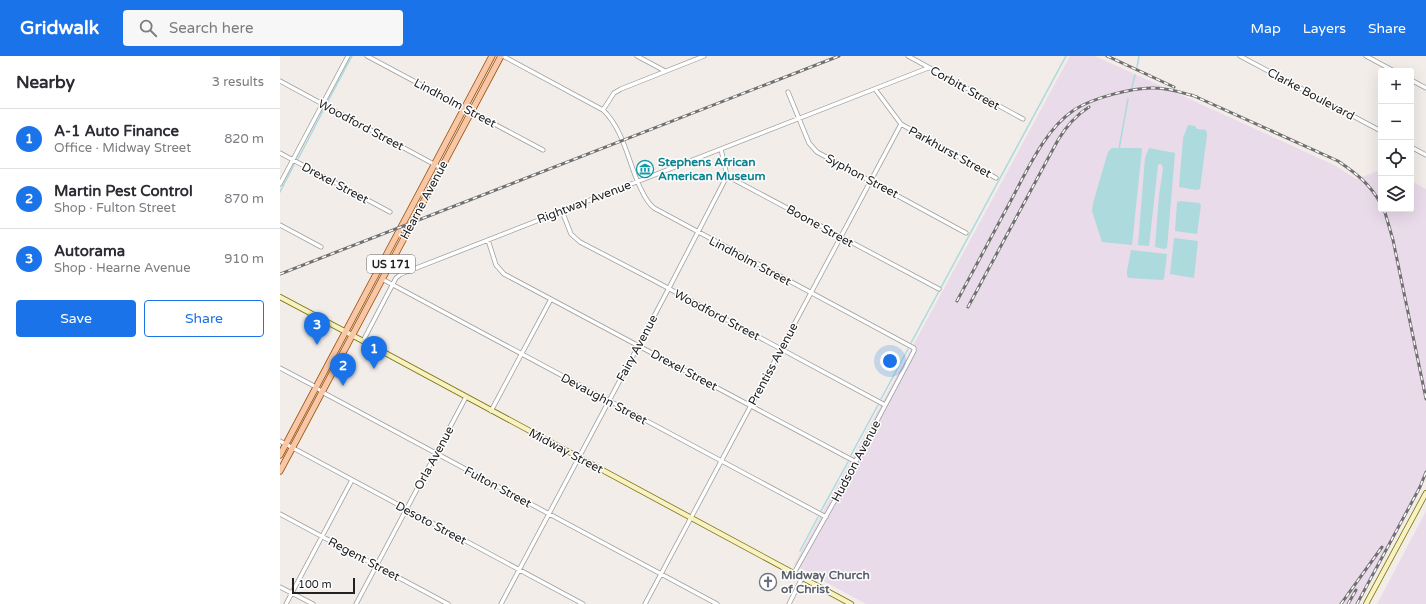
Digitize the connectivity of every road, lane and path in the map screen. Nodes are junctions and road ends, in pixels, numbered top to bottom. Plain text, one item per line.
1 (348, 56) edge
2 (368, 56) edge
3 (492, 56) edge
4 (502, 56) edge
5 (637, 56) edge
6 (704, 56) edge
7 (908, 56) edge
8 (1240, 56) edge
9 (1366, 56) edge
10 (928, 68) junction
11 (1388, 68) edge
12 (665, 71) junction
13 (280, 81) edge
14 (1414, 82) edge
15 (1426, 88) edge
16 (875, 89) junction
17 (788, 92) dead end
18 (323, 104) junction
19 (465, 108) junction
20 (603, 110) junction
21 (471, 111) junction
22 (799, 118) junction
23 (1023, 119) dead end
24 (901, 124) junction
25 (1378, 129) edge
26 (721, 149) junction
27 (543, 150) dead end
28 (1414, 150) edge
29 (280, 154) edge
30 (1426, 156) edge
31 (293, 160) junction
32 (435, 164) junction
33 (441, 168) junction
34 (727, 176) junction
35 (996, 178) dead end
36 (870, 181) junction
37 (638, 182) junction
38 (280, 184) edge
39 (562, 211) junction
40 (390, 212) dead end
41 (280, 225) edge
42 (698, 232) junction
43 (966, 233) dead end
44 (840, 237) junction
45 (488, 240) junction
46 (321, 247) dead end
47 (382, 279) junction
48 (392, 285) junction
49 (669, 288) junction
50 (939, 289) dead end
51 (810, 293) junction
52 (280, 298) edge
53 (551, 299) junction
54 (346, 332) junction
55 (352, 335) junction
56 (363, 341) junction
57 (638, 345) junction
58 (914, 348) joint
59 (780, 349) junction
60 (521, 354) junction
61 (280, 368) edge
62 (316, 387) junction
63 (322, 392) junction
64 (466, 397) junction
65 (609, 401) junction
66 (886, 405) junction
67 (750, 406) junction
68 (491, 411) junction
69 (283, 443) edge
70 (292, 448) junction
71 (437, 454) junction
72 (280, 455) edge
73 (579, 458) junction
74 (721, 462) junction
75 (856, 462) junction
76 (280, 471) edge
77 (352, 480) junction
78 (1426, 493) edge
79 (407, 510) junction
80 (280, 514) edge
81 (549, 514) junction
82 (826, 517) junction
83 (691, 518) junction
84 (322, 537) junction
85 (377, 566) junction
86 (519, 570) junction
87 (661, 574) junction
88 (794, 574) junction
89 (802, 578) junction
90 (280, 586) edge
91 (292, 593) junction
92 (286, 604) edge
93 (313, 604) edge
94 (356, 604) edge
95 (448, 604) edge
96 (501, 604) edge
97 (583, 604) edge
98 (645, 604) edge
99 (717, 604) edge
100 (789, 604) edge
101 (851, 604) edge
102 (1366, 604) edge

1 - 18 street
2 - 19 street, Lindholm Street
3 - 19 main road, Hearne Avenue / US 171
4 - 20 street
4 - 21 main road, Hearne Avenue / US 171
5 - 12 street
6 - 12 street
7 - 10 street, Corbitt Street
8 - 25 street, Clarke Boulevard
9 - 11 street
10 - 16 street, Rightway Avenue
10 - 23 street, Corbitt Street
12 - 20 street
13 - 18 street, Woodford Street
14 - 15 street
16 - 22 street, Rightway Avenue
16 - 24 street, Parkhurst Street
17 - 22 street, Syphon Street
18 - 31 street
18 - 32 street, Woodford Street
19 - 21 street, Lindholm Street
19 - 32 main road, Hearne Avenue / US 171
20 - 37 street, Lindholm Street
21 - 27 street, Lindholm Street
21 - 33 main road, Hearne Avenue / US 171
22 - 26 street, Rightway Avenue
22 - 36 street, Syphon Street
24 - 35 street, Parkhurst Street
24 - 36 street, Prentiss Avenue
26 - 34 street
26 - 37 street, Rightway Avenue
28 - 30 street
29 - 31 street, Drexel Street
31 - 38 street
31 - 40 street, Drexel Street
32 - 33 street, Woodford Street
32 - 54 main road, Hearne Avenue / US 171
33 - 47 main road, Hearne Avenue / US 171
34 - 42 street, Fairy Avenue
34 - 44 street, Boone Street
36 - 43 street, Syphon Street
36 - 44 street, Prentiss Avenue
37 - 39 street, Rightway Avenue
37 - 42 street, Lindholm Street
39 - 45 street, Rightway Avenue
39 - 49 street, Woodford Street
41 - 46 street
42 - 49 street, Fairy Avenue
42 - 51 street, Lindholm Street
44 - 50 street, Boone Street
44 - 51 street, Prentiss Avenue
45 - 48 street, Rightway Avenue
45 - 53 street, Drexel Street
47 - 48 street, Devaughn Street
47 - 55 main road, Hearne Avenue / US 171
48 - 56 street, Rightway Avenue
48 - 60 street, Devaughn Street
49 - 57 street, Fairy Avenue
49 - 59 street, Woodford Street
51 - 58 street, Lindholm Street
51 - 59 street, Prentiss Avenue
52 - 54 street, Midway Street
53 - 57 street, Drexel Street
53 - 60 street
54 - 55 street, Midway Street
54 - 62 main road, Hearne Avenue / US 171
55 - 56 street, Midway Street
55 - 63 main road, Hearne Avenue / US 171
56 - 64 street, Midway Street
57 - 65 street, Fairy Avenue
57 - 67 street, Drexel Street
58 - 66 street, Hudson Avenue
59 - 66 street, Woodford Street
59 - 67 street, Prentiss Avenue
60 - 65 street, Devaughn Street
60 - 68 street
61 - 62 street, Fulton Street
62 - 63 street, Fulton Street
62 - 69 main road, Hearne Avenue / US 171
63 - 70 main road, Hearne Avenue / US 171
63 - 71 street, Fulton Street
64 - 68 street, Midway Street
64 - 71 street, Orla Avenue
65 - 73 street, Fairy Avenue
65 - 74 street, Devaughn Street
66 - 75 street, Hudson Avenue
67 - 74 street, Prentiss Avenue
67 - 75 street, Drexel Street
68 - 73 street, Midway Street
69 - 70 street, Desoto Street
69 - 72 main road, Hearne Avenue / US 171
70 - 76 main road, Hearne Avenue / US 171
70 - 77 street, Desoto Street
71 - 79 street, Orla Avenue
71 - 81 street, Fulton Street
73 - 81 street, Fairy Avenue
73 - 83 street, Midway Street
74 - 82 street, Devaughn Street
74 - 83 street, Prentiss Avenue
75 - 82 street, Hudson Avenue
77 - 79 street, Desoto Street
77 - 84 street
78 - 102 street
79 - 85 street, Orla Avenue
79 - 86 street, Desoto Street
80 - 84 street, Regent Street
81 - 86 street, Fairy Avenue
81 - 87 street, Fulton Street
82 - 88 street, Hudson Avenue
83 - 87 street, Prentiss Avenue
83 - 88 street, Midway Street
84 - 85 street, Regent Street
84 - 91 street
85 - 94 street, Orla Avenue
85 - 95 street, Regent Street
86 - 96 street, Fairy Avenue
86 - 97 street, Desoto Street
87 - 98 street, Prentiss Avenue
87 - 99 street, Fulton Street
88 - 89 street, Midway Street
89 - 100 street
89 - 101 street, Midway Street
90 - 91 street
91 - 92 street
91 - 93 street

